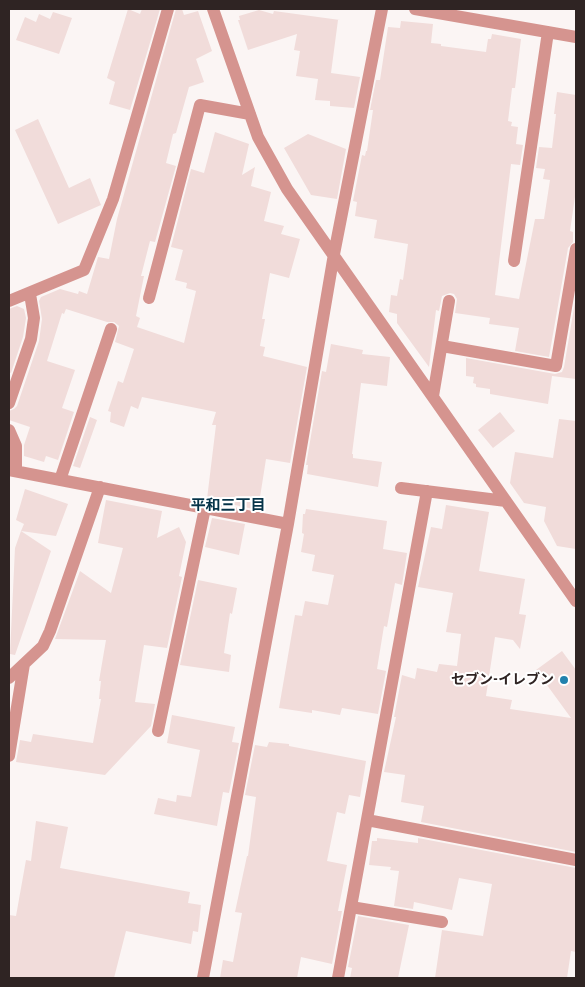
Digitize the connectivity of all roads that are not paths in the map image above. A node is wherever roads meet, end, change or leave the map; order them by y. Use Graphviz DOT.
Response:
graph roads {
  1 [pos="168,9"];
  2 [pos="213,9"];
  3 [pos="382,9"];
  4 [pos="415,9"];
  5 [pos="548,32"];
  6 [pos="576,37"];
  7 [pos="250,114"];
  8 [pos="576,249"];
  9 [pos="334,254"];
  10 [pos="514,261"];
  11 [pos="30,294"];
  12 [pos="149,298"];
  13 [pos="9,301"];
  14 [pos="450,301"];
  15 [pos="111,329"];
  16 [pos="442,346"];
  17 [pos="433,396"];
  18 [pos="9,403"];
  19 [pos="9,430"];
  20 [pos="12,471"];
  21 [pos="60,480"];
  22 [pos="100,487"];
  23 [pos="401,488"];
  24 [pos="427,491"];
  25 [pos="506,501"];
  26 [pos="205,508"];
  27 [pos="288,524"];
  28 [pos="576,601"];
  29 [pos="24,664"];
  30 [pos="9,678"];
  31 [pos="158,731"];
  32 [pos="9,756"];
  33 [pos="367,820"];
  34 [pos="576,860"];
  35 [pos="351,907"];
  36 [pos="442,922"];
  37 [pos="203,978"];
  38 [pos="338,978"];
  1 -- 11 [label="street"];
  2 -- 7 [label="street"];
  3 -- 9 [label="street"];
  4 -- 5 [label="street"];
  5 -- 6 [label="street"];
  5 -- 10 [label="street"];
  7 -- 9 [label="street"];
  7 -- 12 [label="street"];
  8 -- 16 [label="street"];
  9 -- 17 [label="street"];
  9 -- 27 [label="street"];
  11 -- 13 [label="street"];
  11 -- 18 [label="street"];
  14 -- 16 [label="street"];
  15 -- 21 [label="street"];
  16 -- 17 [label="street"];
  17 -- 25 [label="street"];
  19 -- 20 [label="street"];
  20 -- 21 [label="street"];
  21 -- 22 [label="street"];
  22 -- 26 [label="street"];
  22 -- 29 [label="street"];
  23 -- 24 [label="street"];
  24 -- 25 [label="street"];
  24 -- 33 [label="street"];
  25 -- 28 [label="street"];
  26 -- 27 [label="street"];
  26 -- 31 [label="street"];
  27 -- 37 [label="street"];
  29 -- 30 [label="street"];
  29 -- 32 [label="street"];
  33 -- 34 [label="street"];
  33 -- 35 [label="street"];
  35 -- 36 [label="street"];
  35 -- 38 [label="street"];
}
